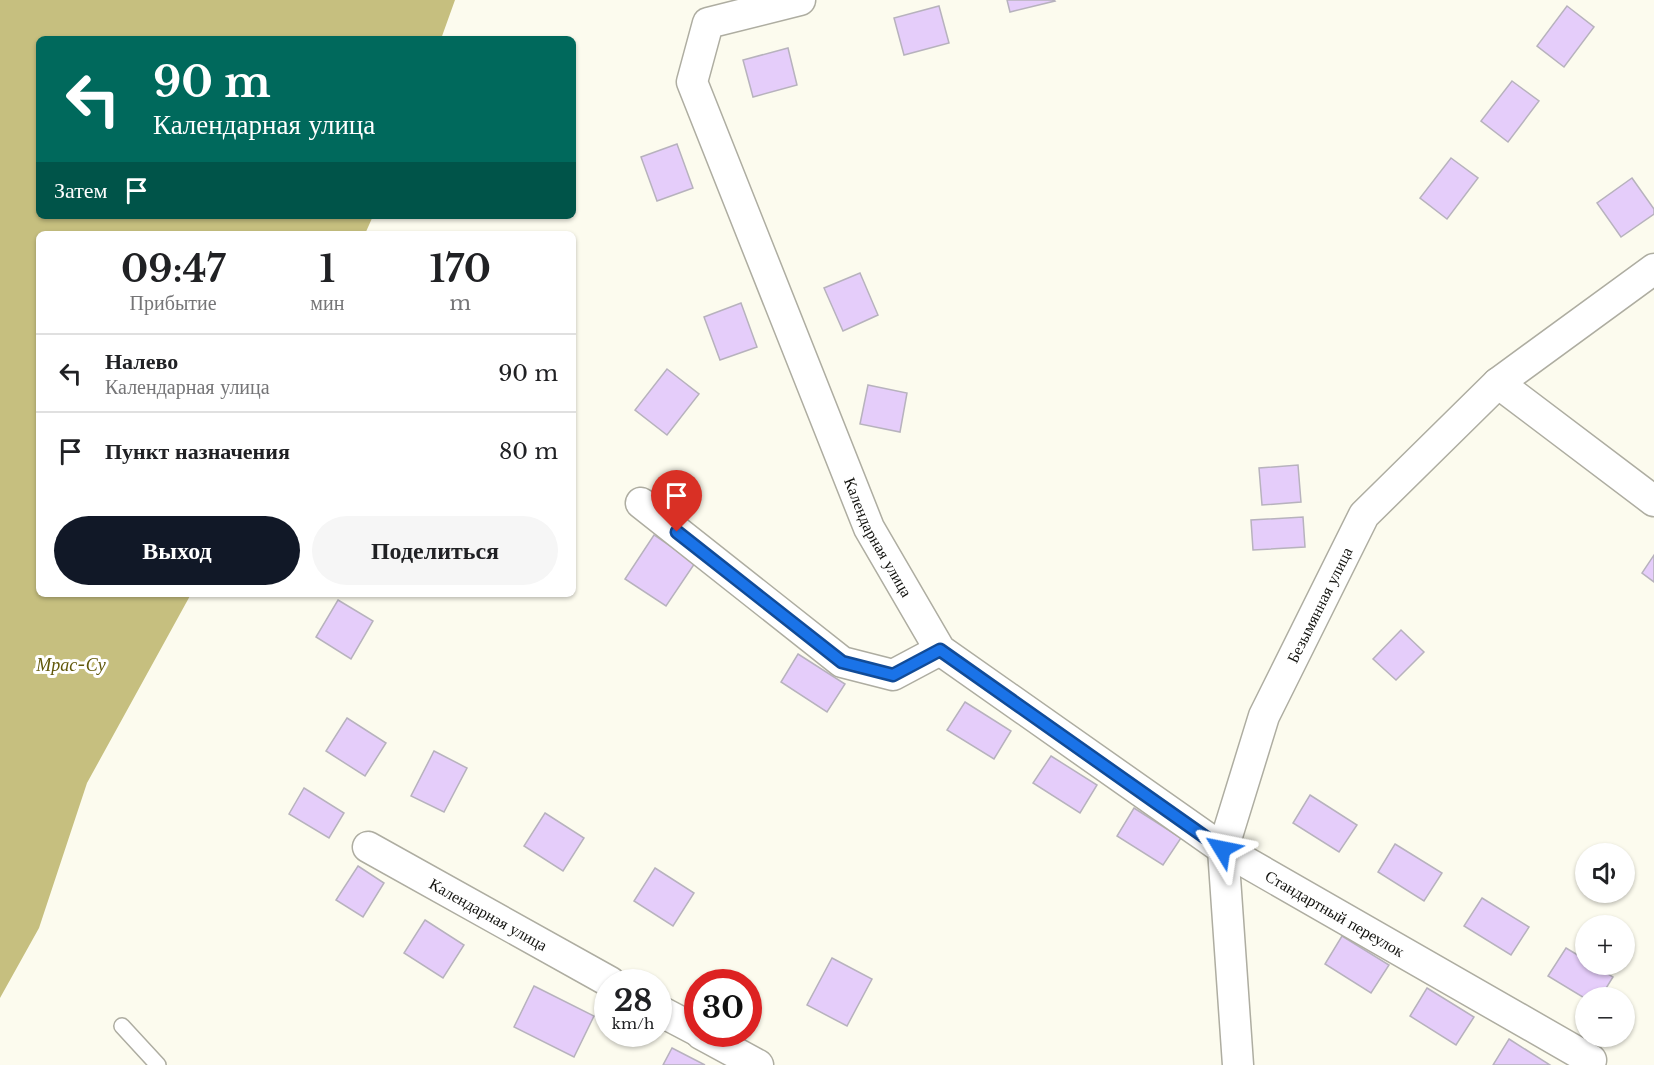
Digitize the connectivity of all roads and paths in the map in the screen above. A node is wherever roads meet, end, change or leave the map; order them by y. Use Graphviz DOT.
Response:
graph roads {
  1 [pos="800,0"];
  2 [pos="1654,269"];
  3 [pos="1498,382"];
  4 [pos="1654,501"];
  5 [pos="641,503"];
  6 [pos="940,650"];
  7 [pos="368,847"];
  8 [pos="1222,849"];
  9 [pos="594,973"];
  10 [pos="122,1026"];
  11 [pos="725,1047"];
  12 [pos="1591,1060"];
  13 [pos="158,1065"];
  14 [pos="758,1065"];
  15 [pos="1238,1065"];
  1 -- 6 [label="street, Календарная улица"];
  2 -- 3 [label="street, Безымянная улица"];
  3 -- 4 [label="street"];
  3 -- 8 [label="street, Безымянная улица"];
  5 -- 6 [label="street"];
  6 -- 8 [label="street, Стандартный переулок"];
  7 -- 9 [label="street, Календарная улица"];
  8 -- 12 [label="street, Стандартный переулок"];
  8 -- 15 [label="street, Безымянная улица"];
  10 -- 13 [label="lane"];
  11 -- 14 [label="street"];
}
